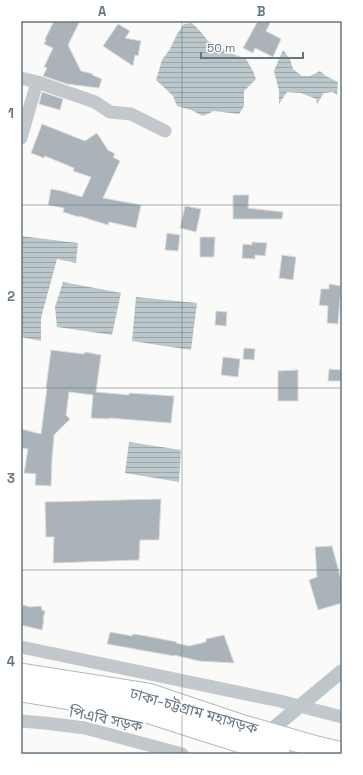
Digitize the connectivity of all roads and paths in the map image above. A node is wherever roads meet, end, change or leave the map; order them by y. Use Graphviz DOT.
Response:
graph roads {
  1 [pos="21,78"];
  2 [pos="37,82"];
  3 [pos="165,131"];
  4 [pos="21,138"];
  5 [pos="21,647"];
  6 [pos="21,674"];
  7 [pos="21,691"];
  8 [pos="342,717"];
  9 [pos="21,721"];
  10 [pos="177,752"];
  11 [pos="273,752"];
  12 [pos="342,753"];
  1 -- 2 [label="street"];
  2 -- 3 [label="street"];
  2 -- 4 [label="street"];
  5 -- 8 [label="street"];
  6 -- 12 [label="highway, ঢাকা-চট্টগ্রাম মহাসড়ক"];
  7 -- 11 [label="highway, ঢাকা-চট্টগ্রাম মহাসড়ক"];
  9 -- 10 [label="street, পিএবি সড়ক"];
}
